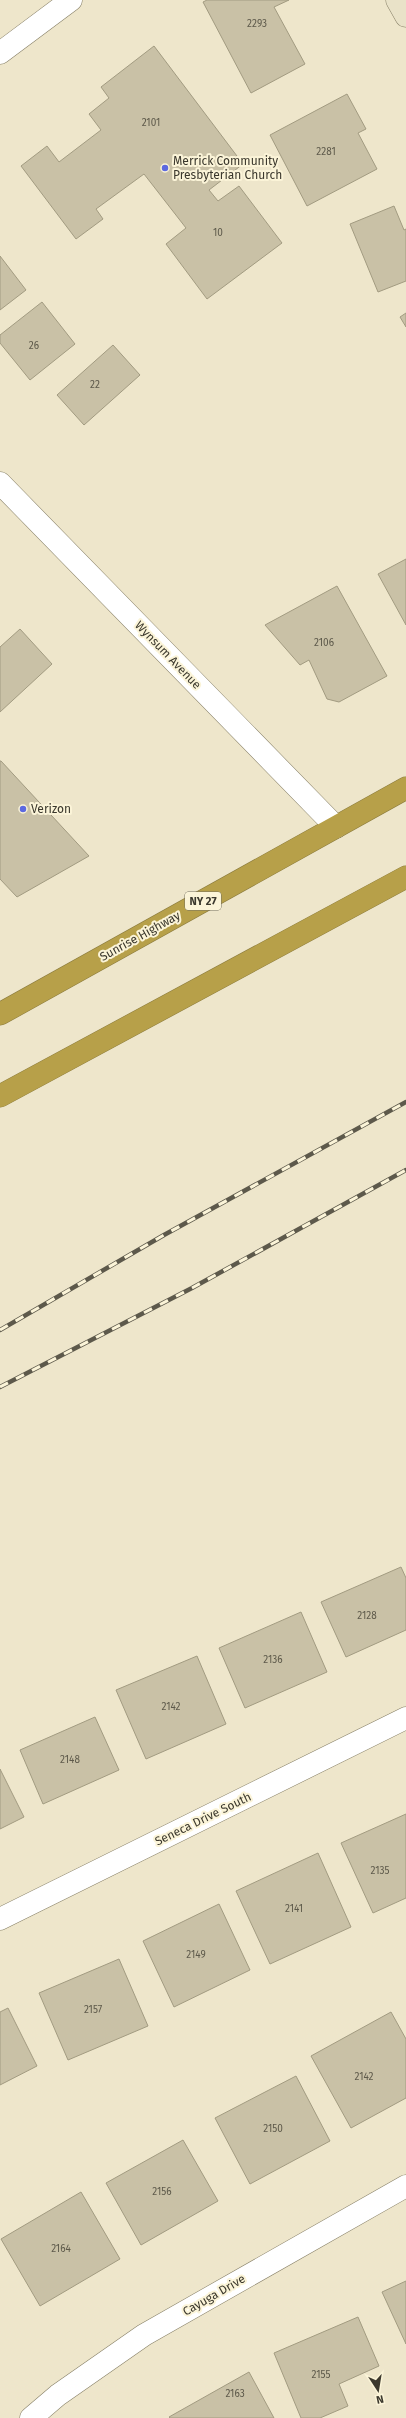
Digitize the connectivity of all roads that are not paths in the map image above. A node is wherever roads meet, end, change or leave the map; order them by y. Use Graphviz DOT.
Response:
graph roads {
  1 [pos="71,0"];
  2 [pos="397,0"];
  3 [pos="406,16"];
  4 [pos="0,53"];
  5 [pos="0,483"];
  6 [pos="406,788"];
  7 [pos="336,827"];
  8 [pos="406,877"];
  9 [pos="0,1014"];
  10 [pos="0,1096"];
  11 [pos="406,1718"];
  12 [pos="0,1920"];
  13 [pos="406,2186"];
  14 [pos="31,2418"];
  1 -- 4 [label="street"];
  2 -- 3 [label="street"];
  5 -- 7 [label="street, Wynsum Avenue"];
  6 -- 7 [label="highway, Sunrise Highway / NY 27"];
  7 -- 9 [label="highway, Sunrise Highway / NY 27"];
  8 -- 10 [label="highway"];
  11 -- 12 [label="street, Seneca Drive South"];
  13 -- 14 [label="street, Cayuga Drive"];
}
